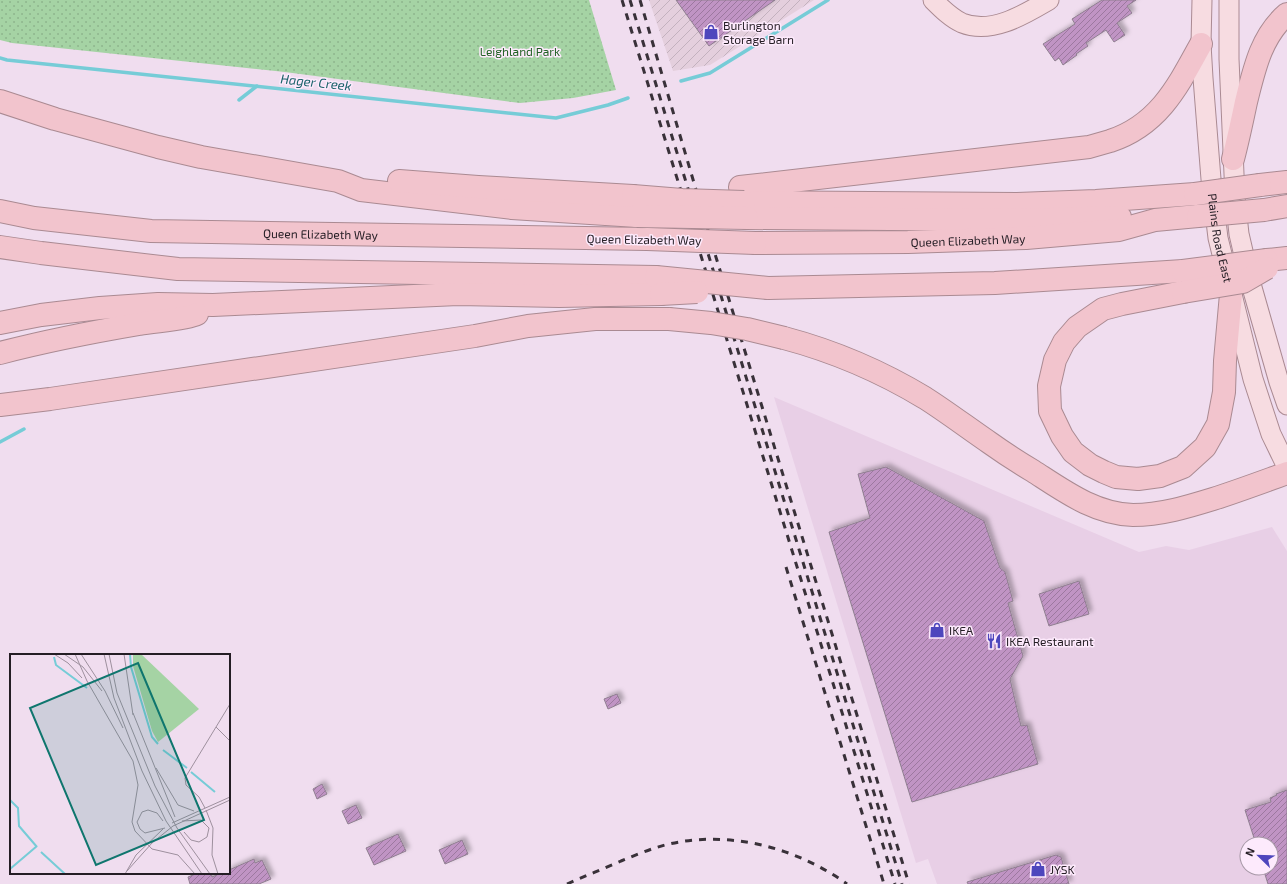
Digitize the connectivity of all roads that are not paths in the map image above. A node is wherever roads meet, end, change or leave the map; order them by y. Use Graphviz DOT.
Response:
graph roads {
  1 [pos="933,0"];
  2 [pos="1049,0"];
  3 [pos="1202,0"];
  4 [pos="1229,0"];
  5 [pos="1287,14"];
  6 [pos="1201,44"];
  7 [pos="0,101"];
  8 [pos="1233,159"];
  9 [pos="1287,182"];
  10 [pos="744,202"];
  11 [pos="635,206"];
  12 [pos="1287,206"];
  13 [pos="0,211"];
  14 [pos="1155,220"];
  15 [pos="0,247"];
  16 [pos="1276,261"];
  17 [pos="1183,282"];
  18 [pos="659,286"];
  19 [pos="1231,294"];
  20 [pos="213,305"];
  21 [pos="0,323"];
  22 [pos="0,353"];
  23 [pos="50,398"];
  24 [pos="0,405"];
  25 [pos="1287,405"];
  26 [pos="0,414"];
  27 [pos="1287,467"];
  28 [pos="1287,473"];
  1 -- 2 [label="main road"];
  3 -- 6 [label="main road, Plains Road East"];
  4 -- 8 [label="main road, Plains Road East"];
  5 -- 8 [label="highway"];
  6 -- 10 [label="highway"];
  6 -- 19 [label="main road, Plains Road East"];
  7 -- 11 [label="highway"];
  8 -- 25 [label="main road, Plains Road East"];
  9 -- 10 [label="highway, bridge"];
  10 -- 11 [label="highway, bridge"];
  10 -- 11 [label="highway, bridge"];
  10 -- 14 [label="highway"];
  12 -- 14 [label="highway, Queen Elizabeth Way, bridge"];
  13 -- 14 [label="highway, Queen Elizabeth Way, bridge"];
  15 -- 18 [label="highway"];
  16 -- 17 [label="highway, bridge"];
  17 -- 18 [label="highway, bridge"];
  17 -- 19 [label="highway"];
  18 -- 20 [label="highway"];
  19 -- 27 [label="main road, Plains Road East"];
  20 -- 21 [label="highway"];
  20 -- 22 [label="highway"];
  23 -- 24 [label="highway"];
  23 -- 26 [label="highway"];
  23 -- 28 [label="highway, bridge"];
}
